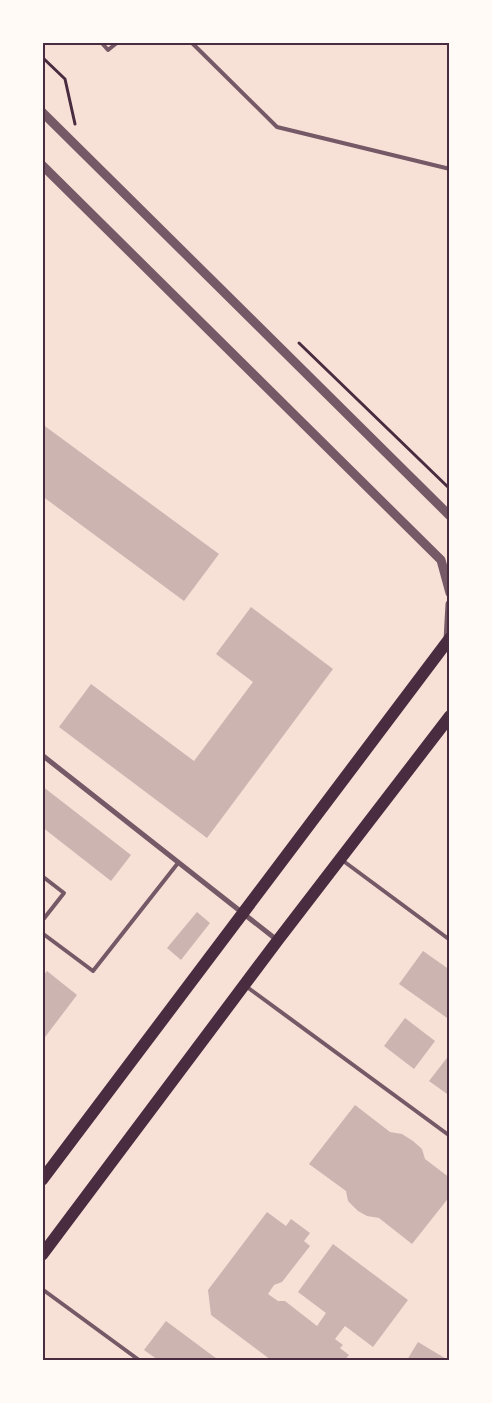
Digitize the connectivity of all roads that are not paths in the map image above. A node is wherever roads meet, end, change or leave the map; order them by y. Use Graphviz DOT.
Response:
graph roads {
  1 [pos="101,42"];
  2 [pos="118,42"];
  3 [pos="191,42"];
  4 [pos="42,112"];
  5 [pos="42,165"];
  6 [pos="450,169"];
  7 [pos="450,516"];
  8 [pos="450,593"];
  9 [pos="450,604"];
  10 [pos="449,639"];
  11 [pos="450,716"];
  12 [pos="42,755"];
  13 [pos="340,858"];
  14 [pos="178,863"];
  15 [pos="42,876"];
  16 [pos="244,915"];
  17 [pos="42,921"];
  18 [pos="42,933"];
  19 [pos="449,939"];
  20 [pos="278,940"];
  21 [pos="245,986"];
  22 [pos="450,1136"];
  23 [pos="42,1180"];
  24 [pos="42,1255"];
  25 [pos="42,1289"];
  26 [pos="139,1360"];
  1 -- 2 [label="lane"];
  3 -- 6 [label="lane"];
  4 -- 7 [label="street"];
  5 -- 8 [label="street"];
  9 -- 10 [label="street"];
  10 -- 16 [label="main road"];
  11 -- 13 [label="main road"];
  12 -- 14 [label="street"];
  13 -- 19 [label="lane"];
  13 -- 20 [label="main road"];
  14 -- 16 [label="street"];
  14 -- 18 [label="lane"];
  15 -- 17 [label="lane"];
  16 -- 20 [label="street"];
  16 -- 23 [label="main road"];
  20 -- 21 [label="main road"];
  21 -- 22 [label="lane"];
  21 -- 24 [label="main road"];
  25 -- 26 [label="lane"];
}
